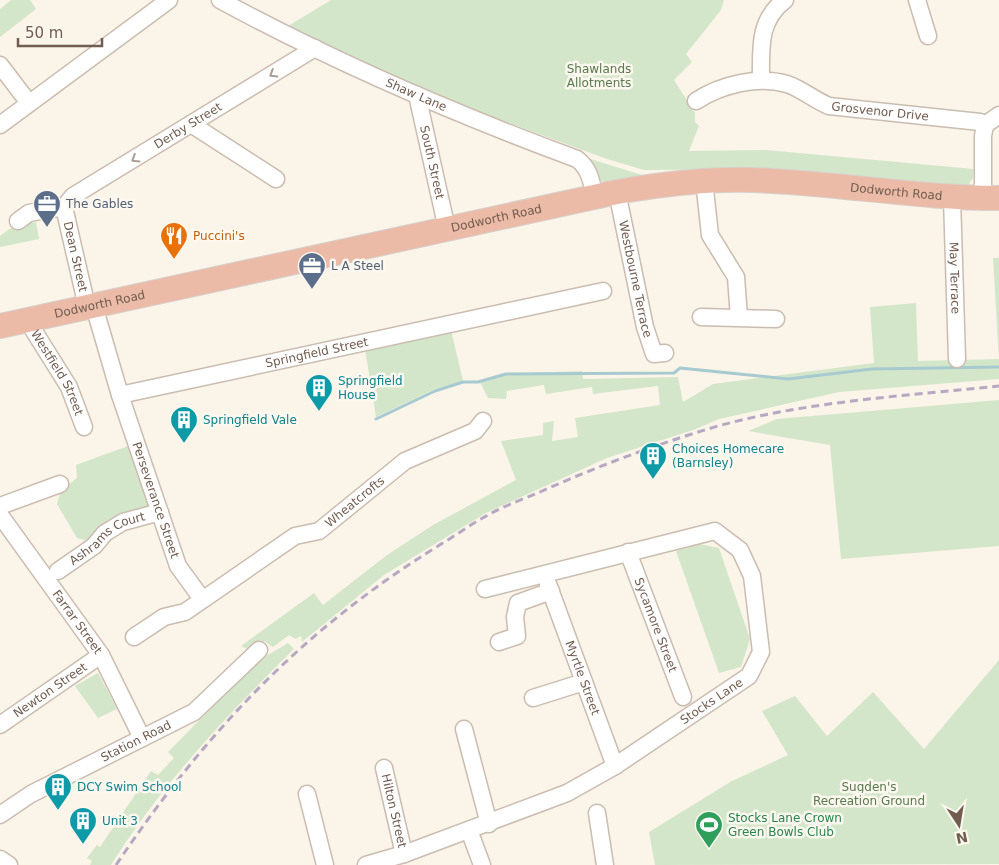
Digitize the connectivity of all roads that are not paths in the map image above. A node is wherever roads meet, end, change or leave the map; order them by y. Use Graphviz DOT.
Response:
graph roads {
  1 [pos="169,0"];
  2 [pos="220,0"];
  3 [pos="785,0"];
  4 [pos="916,0"];
  5 [pos="921,30"];
  6 [pos="315,48"];
  7 [pos="0,65"];
  8 [pos="761,79"];
  9 [pos="702,93"];
  10 [pos="417,94"];
  11 [pos="29,103"];
  12 [pos="999,115"];
  13 [pos="191,124"];
  14 [pos="0,125"];
  15 [pos="985,125"];
  16 [pos="276,178"];
  17 [pos="704,181"];
  18 [pos="606,194"];
  19 [pos="952,198"];
  20 [pos="991,198"];
  21 [pos="64,207"];
  22 [pos="18,221"];
  23 [pos="447,229"];
  24 [pos="603,291"];
  25 [pos="91,306"];
  26 [pos="701,317"];
  27 [pos="739,317"];
  28 [pos="776,319"];
  29 [pos="27,320"];
  30 [pos="0,326"];
  31 [pos="665,354"];
  32 [pos="957,359"];
  33 [pos="120,395"];
  34 [pos="483,422"];
  35 [pos="84,427"];
  36 [pos="54,490"];
  37 [pos="0,506"];
  38 [pos="160,512"];
  39 [pos="0,515"];
  40 [pos="628,552"];
  41 [pos="58,571"];
  42 [pos="485,589"];
  43 [pos="202,600"];
  44 [pos="134,637"];
  45 [pos="500,642"];
  46 [pos="259,650"];
  47 [pos="101,655"];
  48 [pos="584,682"];
  49 [pos="683,697"];
  50 [pos="533,698"];
  51 [pos="0,725"];
  52 [pos="464,729"];
  53 [pos="142,738"];
  54 [pos="615,766"];
  55 [pos="384,768"];
  56 [pos="307,794"];
  57 [pos="597,813"];
  58 [pos="0,815"];
  59 [pos="489,824"];
  60 [pos="469,830"];
  61 [pos="404,854"];
  62 [pos="0,858"];
  63 [pos="10,865"];
  64 [pos="325,865"];
  65 [pos="366,865"];
  66 [pos="482,865"];
  67 [pos="605,865"];
  1 -- 11 [label="street"];
  2 -- 6 [label="street, Shaw Lane"];
  3 -- 8 [label="street"];
  4 -- 5 [label="street"];
  6 -- 10 [label="street, Shaw Lane"];
  6 -- 13 [label="street, Derby Street, one-way"];
  7 -- 11 [label="street"];
  8 -- 9 [label="street, Grosvenor Drive"];
  8 -- 15 [label="street, Grosvenor Drive"];
  10 -- 18 [label="street, Shaw Lane"];
  10 -- 23 [label="street, South Street"];
  11 -- 14 [label="street"];
  12 -- 15 [label="street"];
  13 -- 16 [label="street"];
  13 -- 21 [label="street, Derby Street, one-way"];
  15 -- 20 [label="street"];
  17 -- 18 [label="highway, Dodworth Road"];
  17 -- 19 [label="highway, Dodworth Road"];
  17 -- 27 [label="street"];
  18 -- 23 [label="highway, Dodworth Road"];
  18 -- 31 [label="street, Westbourne Terrace"];
  19 -- 20 [label="highway, Dodworth Road"];
  19 -- 32 [label="street, May Terrace"];
  21 -- 22 [label="street"];
  21 -- 25 [label="street, Dean Street"];
  23 -- 25 [label="highway, Dodworth Road"];
  24 -- 33 [label="street, Springfield Street"];
  25 -- 29 [label="highway, Dodworth Road"];
  25 -- 33 [label="street"];
  26 -- 27 [label="street"];
  27 -- 28 [label="street"];
  29 -- 30 [label="highway, Dodworth Road"];
  29 -- 35 [label="street, Westfield Street"];
  33 -- 38 [label="street, Perseverance Street"];
  34 -- 43 [label="street, Wheatcrofts"];
  36 -- 37 [label="street"];
  38 -- 41 [label="street, Ashrams Court"];
  38 -- 43 [label="street, Perseverance Street"];
  39 -- 47 [label="street, Farrar Street"];
  40 -- 42 [label="street, Stocks Lane"];
  40 -- 49 [label="street, Sycamore Street"];
  40 -- 54 [label="street, Stocks Lane"];
  43 -- 44 [label="street, Wheatcrofts"];
  45 -- 48 [label="street, Myrtle Street"];
  46 -- 53 [label="street, Station Road"];
  47 -- 51 [label="street, Newton Street"];
  47 -- 53 [label="street, Farrar Street"];
  48 -- 50 [label="street"];
  48 -- 54 [label="street, Myrtle Street"];
  52 -- 59 [label="street"];
  53 -- 58 [label="street, Station Road"];
  54 -- 59 [label="street, Stocks Lane"];
  55 -- 61 [label="street, Hilton Street"];
  56 -- 64 [label="street"];
  57 -- 67 [label="street"];
  59 -- 60 [label="street, Stocks Lane"];
  60 -- 61 [label="street, Stocks Lane"];
  60 -- 66 [label="street"];
  61 -- 65 [label="street, Stocks Lane"];
  62 -- 63 [label="street"];
}
